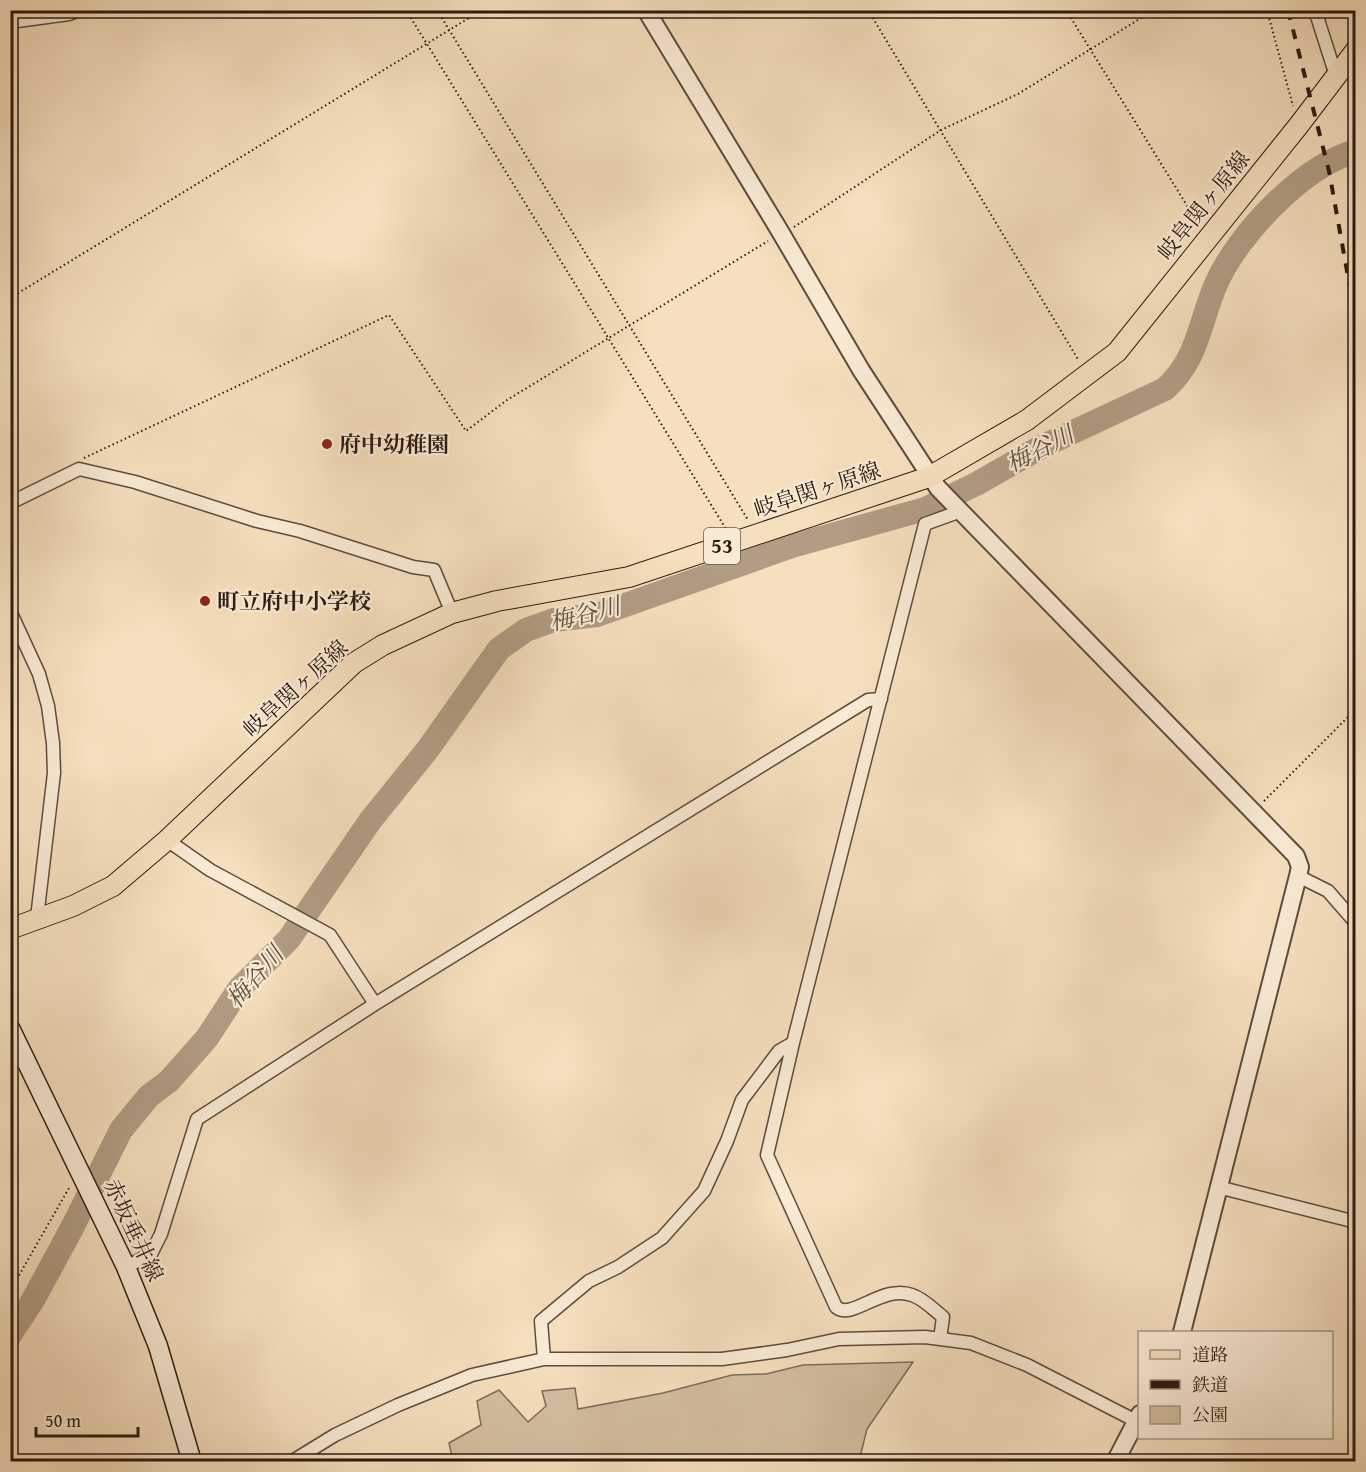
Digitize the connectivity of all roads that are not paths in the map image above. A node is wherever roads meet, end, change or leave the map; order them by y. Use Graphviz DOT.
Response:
graph roads {
  1 [pos="79,10"];
  2 [pos="646,10"];
  3 [pos="1316,10"];
  4 [pos="10,22"];
  5 [pos="1356,50"];
  6 [pos="1336,76"];
  7 [pos="933,482"];
  8 [pos="10,503"];
  9 [pos="958,508"];
  10 [pos="10,611"];
  11 [pos="452,613"];
  12 [pos="880,699"];
  13 [pos="167,840"];
  14 [pos="1298,876"];
  15 [pos="37,918"];
  16 [pos="1356,923"];
  17 [pos="10,929"];
  18 [pos="375,1004"];
  19 [pos="10,1028"];
  20 [pos="793,1043"];
  21 [pos="1218,1187"];
  22 [pos="1356,1222"];
  23 [pos="126,1268"];
  24 [pos="1182,1331"];
  25 [pos="940,1339"];
  26 [pos="544,1359"];
  27 [pos="1138,1418"];
  28 [pos="192,1461"];
  29 [pos="291,1461"];
  30 [pos="1115,1461"];
  1 -- 4 [label="street"];
  2 -- 7 [label="street"];
  3 -- 6 [label="street"];
  5 -- 6 [label="main road, 岐阜関ヶ原線 / 53"];
  6 -- 7 [label="main road, 岐阜関ヶ原線 / 53"];
  7 -- 9 [label="street"];
  7 -- 11 [label="main road, 岐阜関ヶ原線 / 53"];
  8 -- 11 [label="street"];
  9 -- 12 [label="street"];
  9 -- 14 [label="street"];
  10 -- 15 [label="street"];
  11 -- 13 [label="main road, 岐阜関ヶ原線 / 53"];
  12 -- 18 [label="street"];
  12 -- 20 [label="street"];
  13 -- 15 [label="main road, 岐阜関ヶ原線 / 53"];
  13 -- 18 [label="street"];
  14 -- 16 [label="street"];
  14 -- 21 [label="street"];
  15 -- 17 [label="main road, 岐阜関ヶ原線 / 53"];
  18 -- 23 [label="street"];
  19 -- 23 [label="main road, 赤坂垂井線"];
  20 -- 25 [label="street"];
  20 -- 26 [label="street"];
  21 -- 22 [label="street"];
  21 -- 24 [label="street"];
  23 -- 28 [label="main road, 赤坂垂井線"];
  25 -- 26 [label="street"];
  25 -- 27 [label="street"];
  26 -- 29 [label="street"];
  27 -- 30 [label="street"];
}
